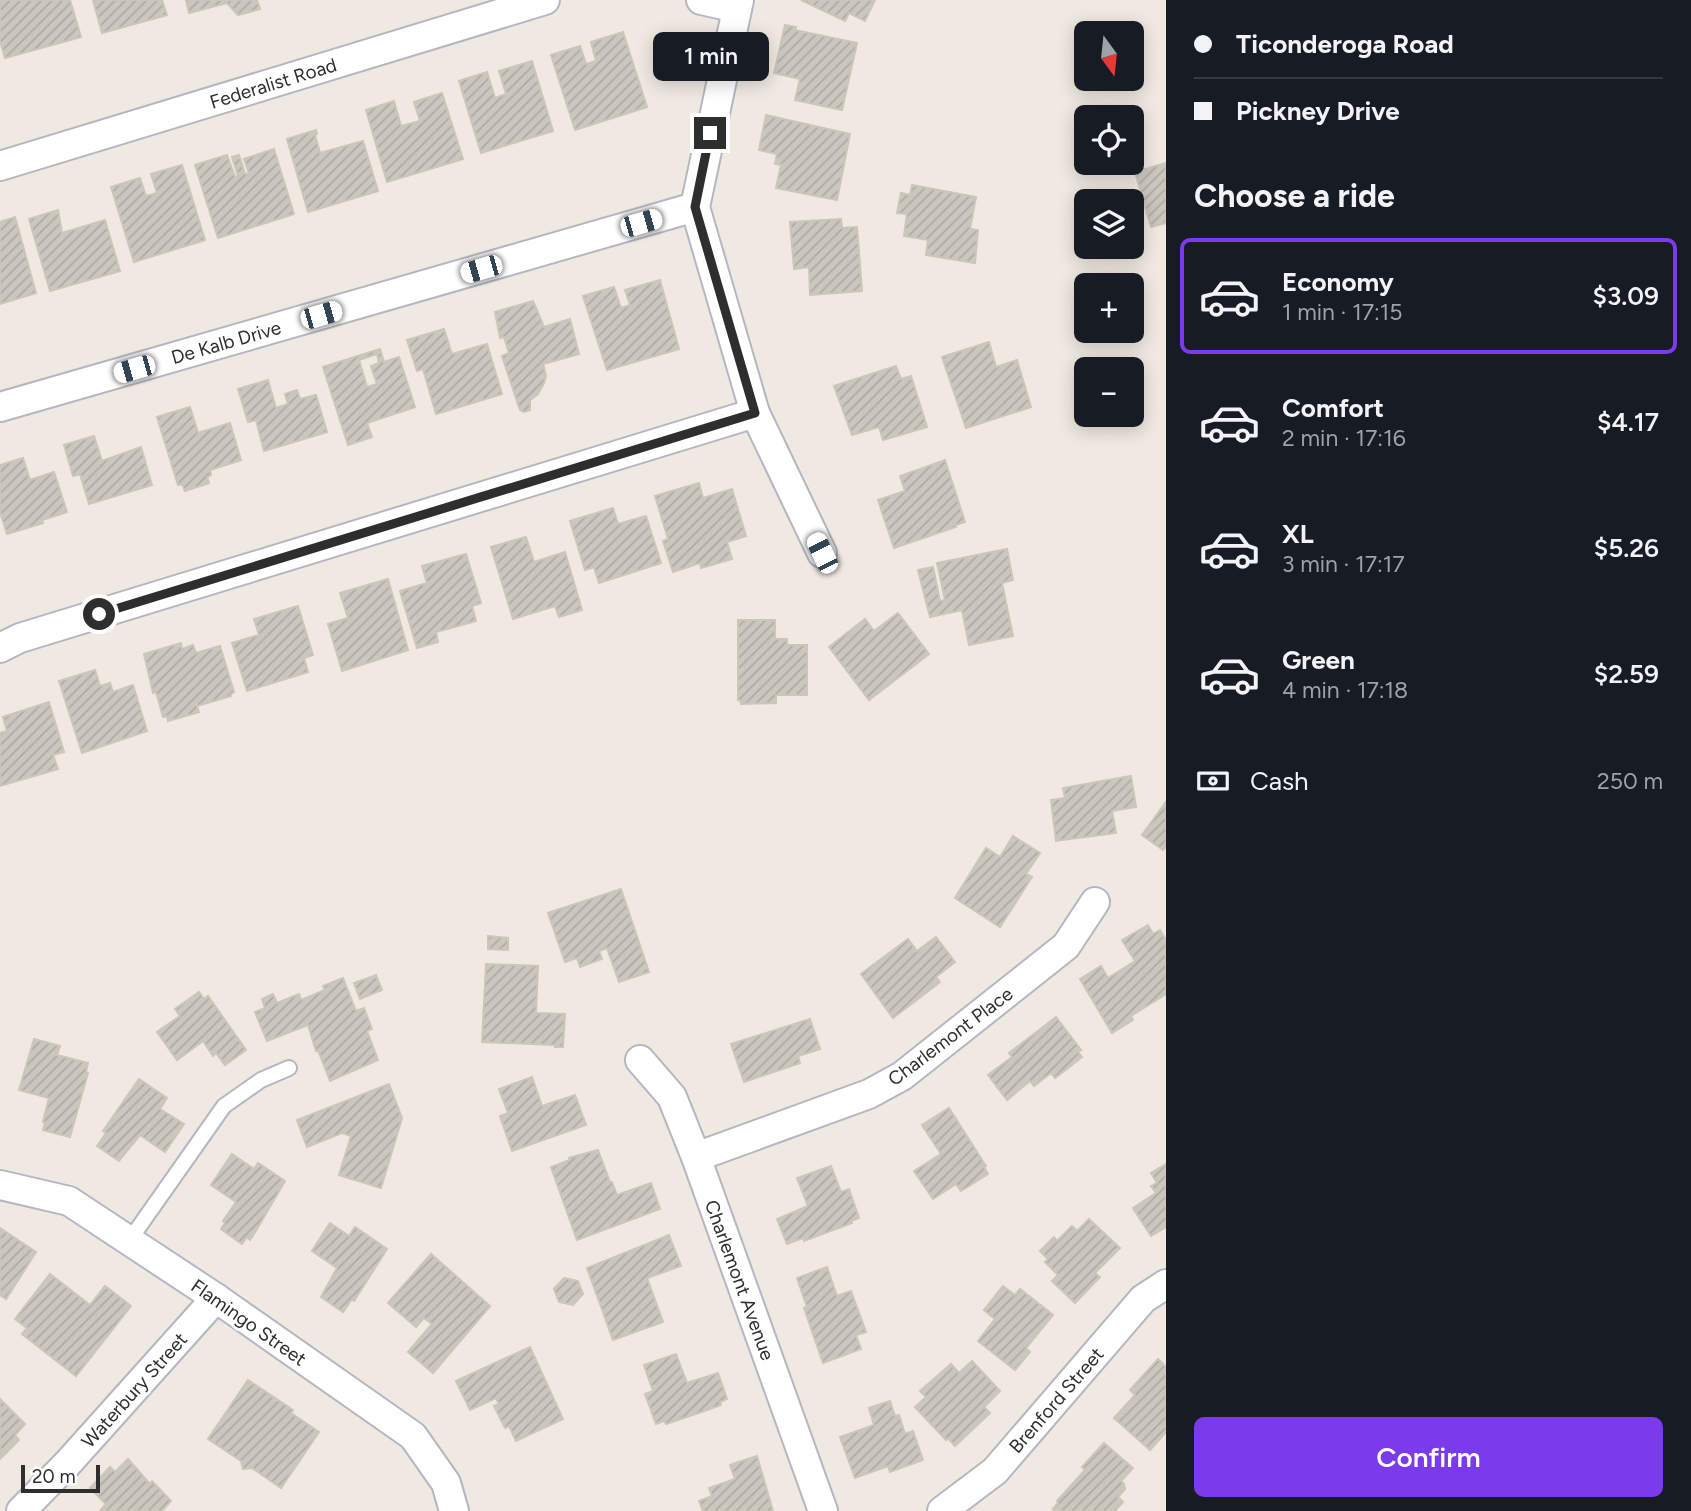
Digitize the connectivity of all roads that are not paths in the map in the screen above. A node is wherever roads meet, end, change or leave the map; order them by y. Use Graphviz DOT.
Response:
graph roads {
  1 [pos="545,0"];
  2 [pos="701,0"];
  3 [pos="738,4"];
  4 [pos="0,166"];
  5 [pos="695,207"];
  6 [pos="0,407"];
  7 [pos="755,413"];
  8 [pos="822,553"];
  9 [pos="0,648"];
  10 [pos="1095,902"];
  11 [pos="640,1060"];
  12 [pos="289,1068"];
  13 [pos="696,1157"];
  14 [pos="0,1185"];
  15 [pos="129,1241"];
  16 [pos="1166,1284"];
  17 [pos="216,1298"];
  18 [pos="21,1511"];
  19 [pos="454,1511"];
  20 [pos="823,1511"];
  21 [pos="942,1511"];
  1 -- 4 [label="street, Federalist Road"];
  2 -- 3 [label="street"];
  3 -- 5 [label="street"];
  5 -- 6 [label="street, De Kalb Drive"];
  5 -- 7 [label="street"];
  7 -- 8 [label="street"];
  7 -- 9 [label="street"];
  10 -- 13 [label="street, Charlemont Place"];
  11 -- 13 [label="street, Charlemont Avenue"];
  12 -- 15 [label="lane"];
  13 -- 20 [label="street, Charlemont Avenue"];
  14 -- 15 [label="street, Flamingo Street"];
  15 -- 17 [label="street, Flamingo Street"];
  16 -- 21 [label="street, Brenford Street"];
  17 -- 18 [label="street, Waterbury Street"];
  17 -- 19 [label="street, Flamingo Street"];
}
